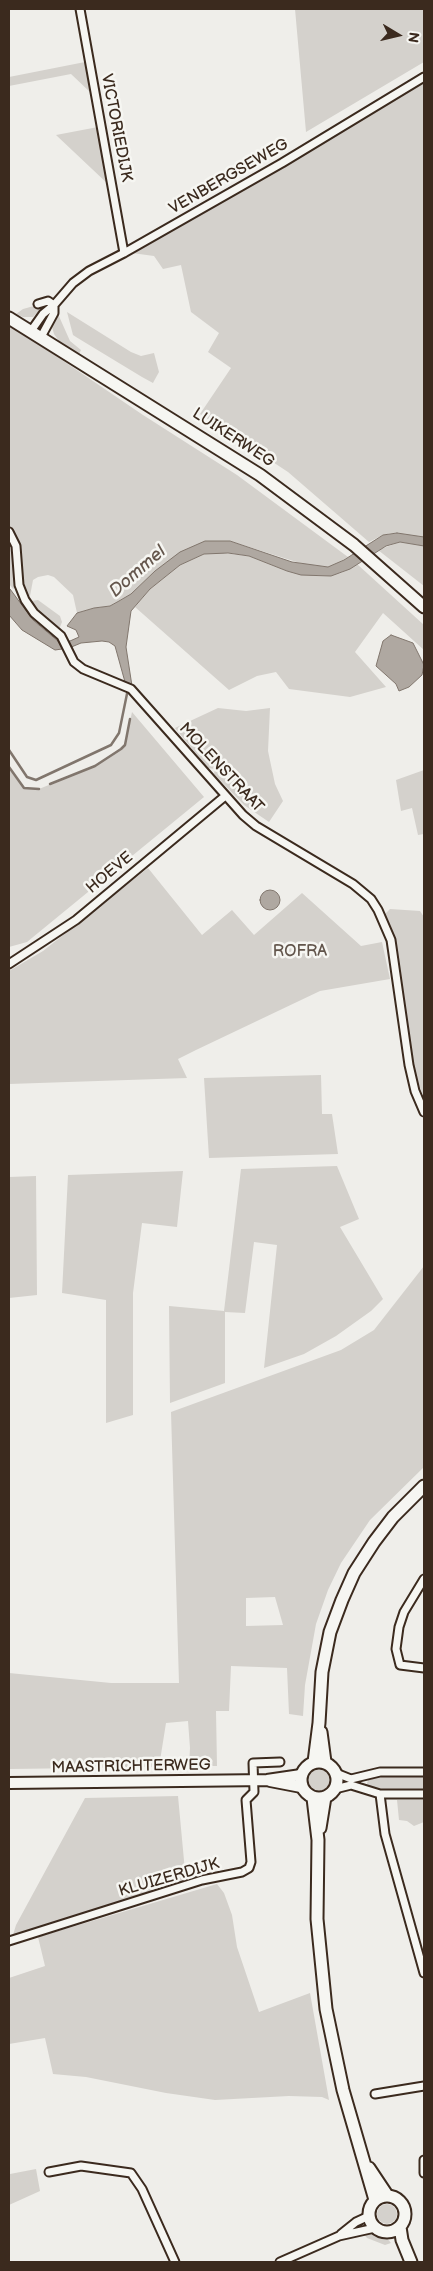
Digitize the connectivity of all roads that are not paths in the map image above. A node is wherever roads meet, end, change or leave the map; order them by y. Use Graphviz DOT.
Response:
graph roads {
  1 [pos="80,9"];
  2 [pos="424,78"];
  3 [pos="124,253"];
  4 [pos="38,304"];
  5 [pos="54,305"];
  6 [pos="9,318"];
  7 [pos="36,334"];
  8 [pos="9,532"];
  9 [pos="424,607"];
  10 [pos="224,796"];
  11 [pos="9,964"];
  12 [pos="424,1112"];
  13 [pos="424,1486"];
  14 [pos="424,1579"];
  15 [pos="424,1668"];
  16 [pos="280,1762"];
  17 [pos="319,1762"];
  18 [pos="424,1772"];
  19 [pos="336,1773"];
  20 [pos="367,1775"];
  21 [pos="254,1780"];
  22 [pos="301,1781"];
  23 [pos="9,1783"];
  24 [pos="335,1789"];
  25 [pos="366,1789"];
  26 [pos="380,1794"];
  27 [pos="424,1794"];
  28 [pos="319,1798"];
  29 [pos="9,1941"];
  30 [pos="424,1973"];
  31 [pos="424,2086"];
  32 [pos="375,2094"];
  33 [pos="364,2160"];
  34 [pos="424,2160"];
  35 [pos="49,2172"];
  36 [pos="424,2172"];
  37 [pos="387,2195"];
  38 [pos="375,2200"];
  39 [pos="368,2216"];
  40 [pos="400,2227"];
  41 [pos="375,2228"];
  42 [pos="390,2233"];
  43 [pos="339,2236"];
  44 [pos="408,2258"];
  45 [pos="175,2262"];
  46 [pos="280,2262"];
  1 -- 3 [label="street, VICTORIEDIJK"];
  2 -- 3 [label="street, VENBERGSEWEG"];
  3 -- 5 [label="street, VENBERGSEWEG"];
  4 -- 5 [label="street"];
  5 -- 7 [label="street, VENBERGSEWEG"];
  5 -- 7 [label="street, VENBERGSEWEG"];
  6 -- 7 [label="main road, LUIKERWEG"];
  7 -- 9 [label="main road, LUIKERWEG"];
  8 -- 10 [label="street, MOLENSTRAAT"];
  10 -- 11 [label="street, HOEVE"];
  10 -- 12 [label="street, MOLENSTRAAT"];
  13 -- 17 [label="main road"];
  14 -- 15 [label="street"];
  16 -- 21 [label="street"];
  17 -- 19 [label="main road"];
  17 -- 22 [label="main road"];
  18 -- 20 [label="street"];
  19 -- 20 [label="street"];
  19 -- 24 [label="main road"];
  20 -- 25 [label="street"];
  21 -- 22 [label="main road, MAASTRICHTERWEG"];
  21 -- 23 [label="main road, MAASTRICHTERWEG"];
  21 -- 29 [label="street, KLUIZERDIJK"];
  22 -- 28 [label="main road"];
  24 -- 25 [label="street"];
  24 -- 28 [label="main road"];
  25 -- 26 [label="street"];
  26 -- 27 [label="street"];
  26 -- 30 [label="street"];
  28 -- 33 [label="main road"];
  31 -- 32 [label="street"];
  33 -- 37 [label="main road"];
  33 -- 38 [label="main road"];
  34 -- 36 [label="street"];
  35 -- 45 [label="street"];
  37 -- 38 [label="main road"];
  37 -- 40 [label="main road"];
  38 -- 39 [label="main road"];
  39 -- 41 [label="main road"];
  39 -- 43 [label="street"];
  40 -- 42 [label="main road"];
  40 -- 44 [label="main road"];
  41 -- 42 [label="main road"];
  41 -- 43 [label="street"];
  42 -- 44 [label="main road"];
  43 -- 46 [label="street"];
}
